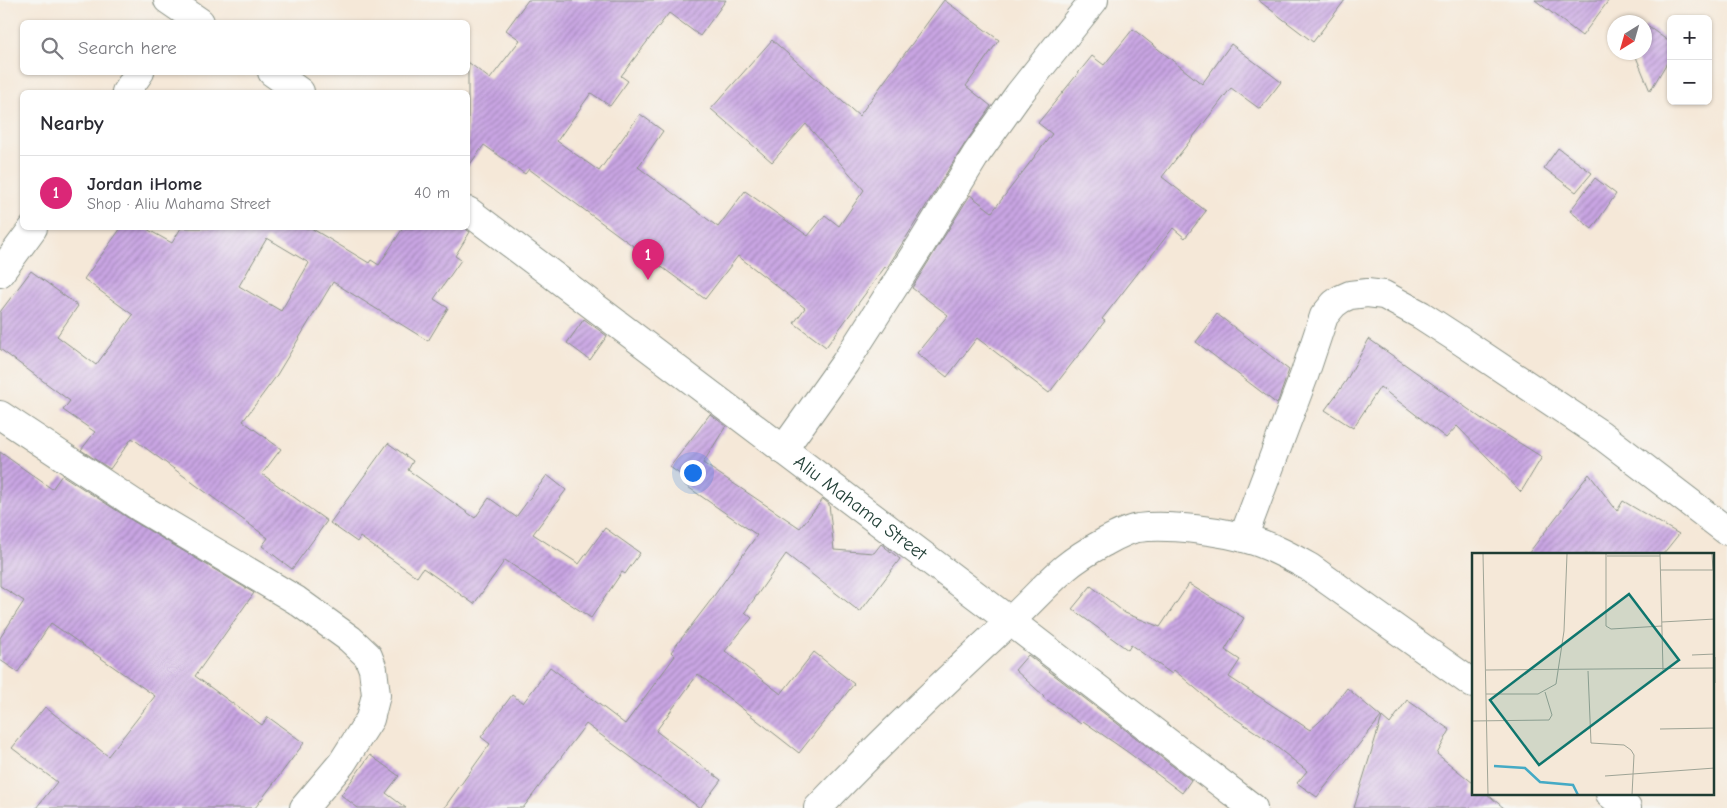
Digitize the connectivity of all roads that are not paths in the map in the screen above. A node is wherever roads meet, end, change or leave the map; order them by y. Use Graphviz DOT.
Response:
graph roads {
  1 [pos="1094,0"];
  2 [pos="138,75"];
  3 [pos="276,75"];
  4 [pos="127,90"];
  5 [pos="297,90"];
  6 [pos="470,213"];
  7 [pos="32,230"];
  8 [pos="0,273"];
  9 [pos="0,416"];
  10 [pos="783,450"];
  11 [pos="1727,531"];
  12 [pos="1243,538"];
  13 [pos="1010,621"];
  14 [pos="1472,683"];
  15 [pos="1612,796"];
  16 [pos="304,808"];
  17 [pos="818,808"];
  18 [pos="1253,808"];
  19 [pos="1627,808"];
  1 -- 10 [label="street"];
  2 -- 4 [label="street"];
  3 -- 5 [label="street"];
  6 -- 10 [label="street, Aliu Mahama Street"];
  7 -- 8 [label="street"];
  9 -- 16 [label="street"];
  10 -- 13 [label="street, Aliu Mahama Street"];
  11 -- 12 [label="street"];
  12 -- 13 [label="street"];
  12 -- 14 [label="street"];
  13 -- 17 [label="street"];
  13 -- 18 [label="street, Aliu Mahama Street"];
  15 -- 19 [label="street"];
}
